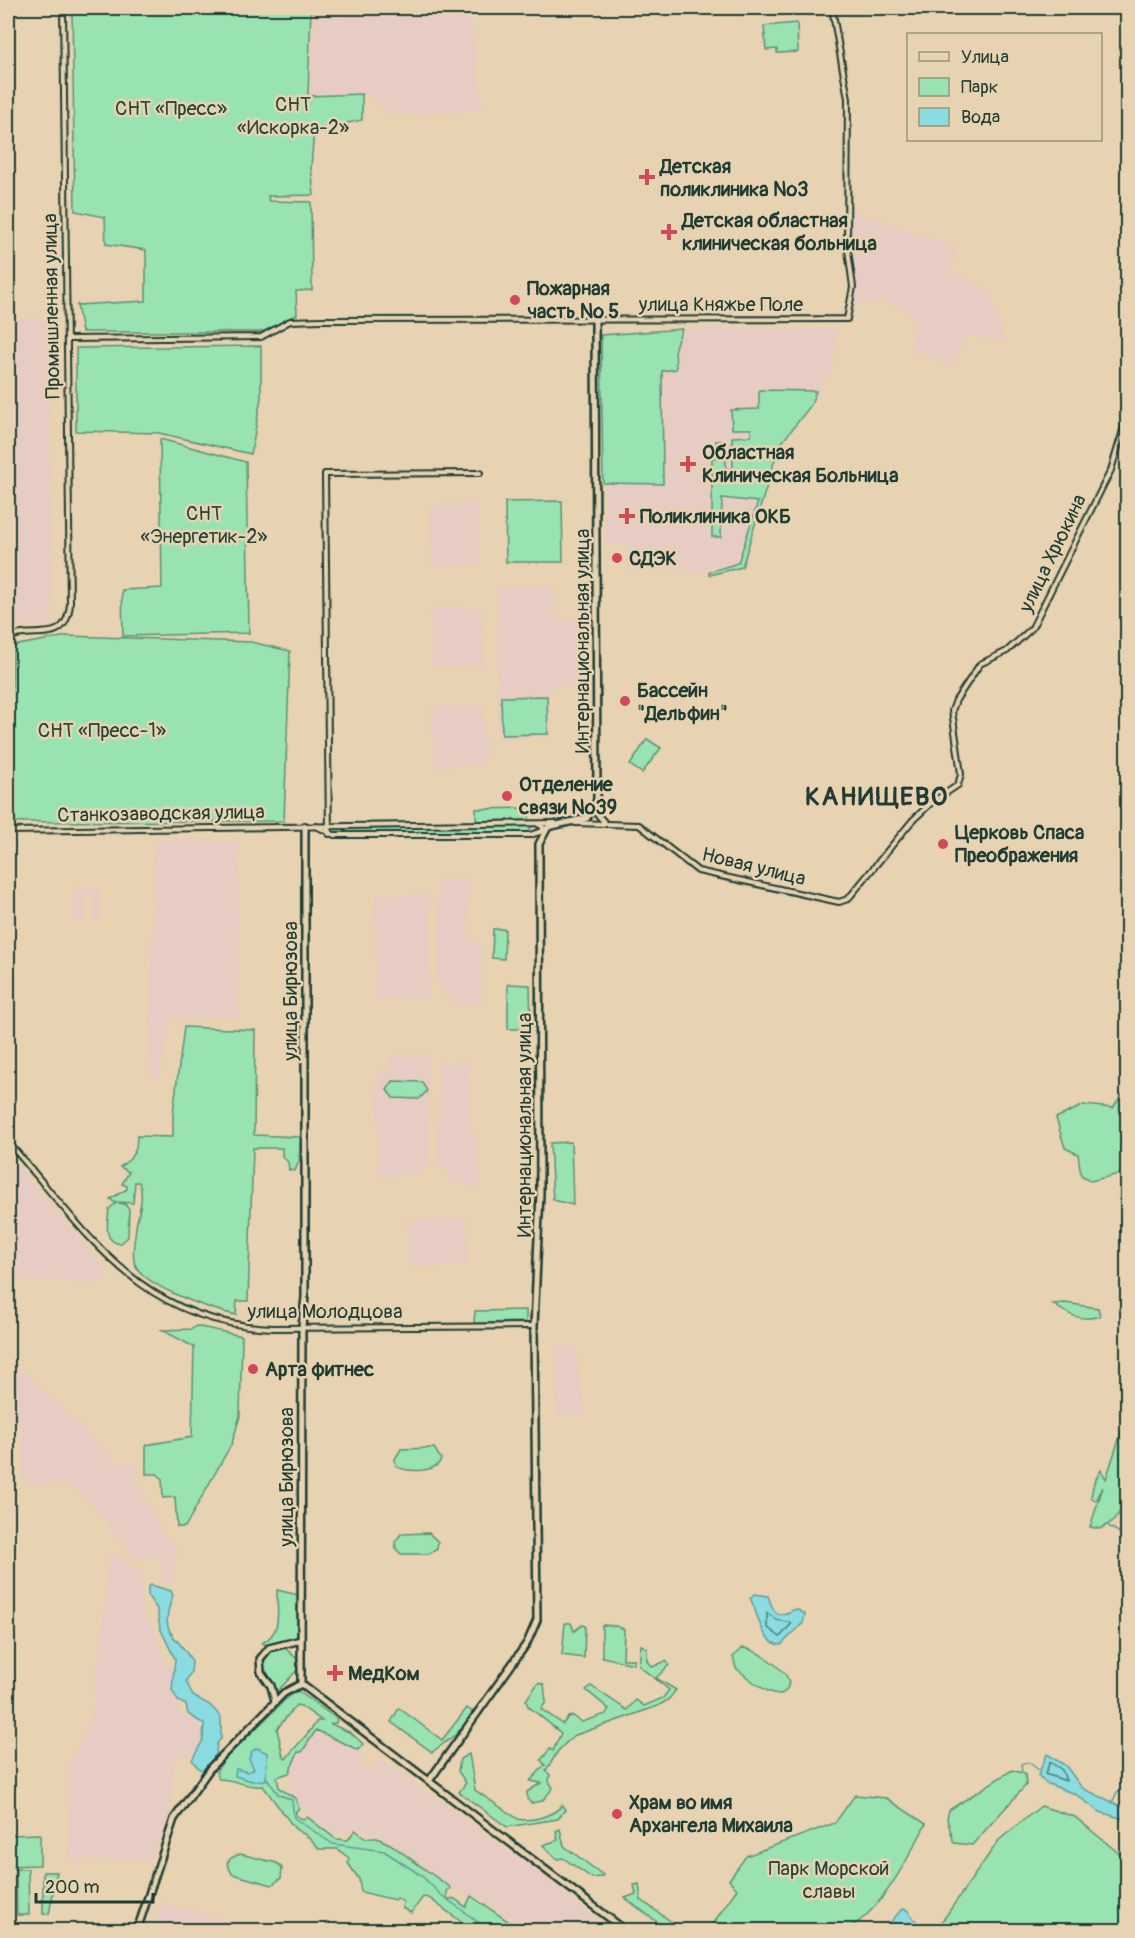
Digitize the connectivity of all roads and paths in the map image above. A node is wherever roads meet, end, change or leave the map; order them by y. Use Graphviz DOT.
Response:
graph roads {
  1 [pos="63,8"];
  2 [pos="832,8"];
  3 [pos="595,319"];
  4 [pos="69,339"];
  5 [pos="1128,414"];
  6 [pos="480,473"];
  7 [pos="8,638"];
  8 [pos="597,793"];
  9 [pos="559,823"];
  10 [pos="574,823"];
  11 [pos="605,823"];
  12 [pos="538,824"];
  13 [pos="330,825"];
  14 [pos="305,826"];
  15 [pos="315,826"];
  16 [pos="8,831"];
  17 [pos="543,831"];
  18 [pos="329,834"];
  19 [pos="530,835"];
  20 [pos="539,844"];
  21 [pos="839,902"];
  22 [pos="8,1142"];
  23 [pos="534,1326"];
  24 [pos="302,1327"];
  25 [pos="301,1640"];
  26 [pos="300,1684"];
  27 [pos="275,1701"];
  28 [pos="429,1781"];
  29 [pos="137,1930"];
  30 [pos="625,1930"];
  1 -- 4 [label="street, Промышленная улица"];
  2 -- 3 [label="street, улица Княжье Поле"];
  3 -- 4 [label="street"];
  3 -- 8 [label="main road, Интернациональная улица"];
  4 -- 7 [label="street, Промышленная улица"];
  5 -- 21 [label="street, улица Хрюкина"];
  6 -- 13 [label="street"];
  8 -- 10 [label="main road, Интернациональная улица"];
  8 -- 11 [label="street"];
  9 -- 10 [label="main road"];
  9 -- 12 [label="street, Станкозаводская улица"];
  9 -- 17 [label="main road"];
  10 -- 11 [label="street, Новая улица"];
  11 -- 21 [label="street, Новая улица"];
  12 -- 13 [label="street, Станкозаводская улица"];
  12 -- 17 [label="street"];
  13 -- 15 [label="street, Станкозаводская улица"];
  13 -- 18 [label="street"];
  14 -- 15 [label="street, Станкозаводская улица"];
  14 -- 16 [label="street, Станкозаводская улица"];
  14 -- 24 [label="main road, улица Бирюзова"];
  15 -- 18 [label="street, Станкозаводская улица"];
  17 -- 19 [label="street, Станкозаводская улица"];
  17 -- 20 [label="main road, Интернациональная улица"];
  18 -- 19 [label="street, Станкозаводская улица"];
  19 -- 20 [label="street"];
  20 -- 23 [label="main road, Интернациональная улица"];
  22 -- 24 [label="street, улица Молодцова"];
  23 -- 24 [label="street, улица Молодцова"];
  23 -- 28 [label="main road, Интернациональная улица"];
  24 -- 25 [label="main road, улица Бирюзова"];
  25 -- 26 [label="main road, улица Бирюзова"];
  25 -- 27 [label="main road"];
  26 -- 27 [label="main road"];
  26 -- 28 [label="main road"];
  27 -- 29 [label="main road"];
  28 -- 30 [label="main road"];
}
